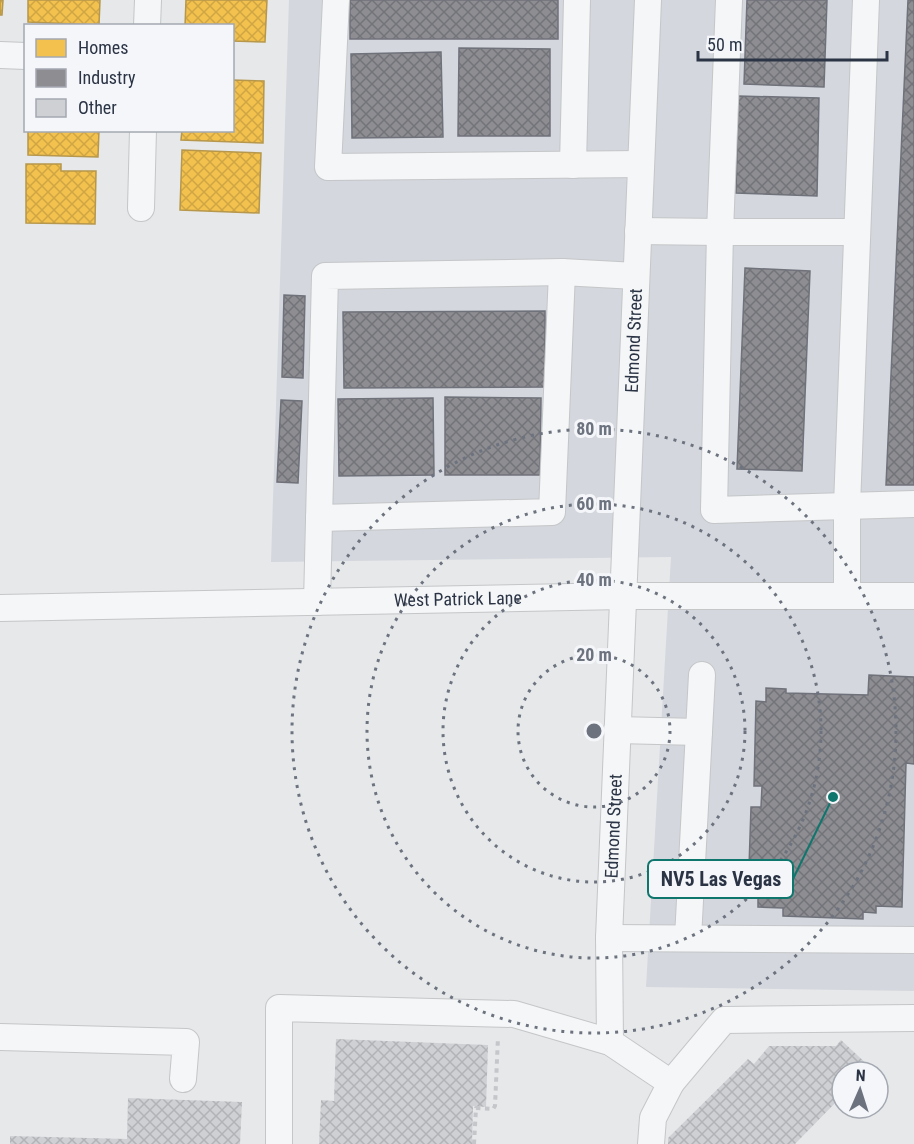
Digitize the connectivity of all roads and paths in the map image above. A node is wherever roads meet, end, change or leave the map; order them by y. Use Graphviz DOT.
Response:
graph roads {
  1 [pos="148,0"];
  2 [pos="336,0"];
  3 [pos="577,0"];
  4 [pos="648,0"];
  5 [pos="729,0"];
  6 [pos="866,0"];
  7 [pos="147,24"];
  8 [pos="0,55"];
  9 [pos="24,56"];
  10 [pos="143,132"];
  11 [pos="641,164"];
  12 [pos="573,165"];
  13 [pos="141,208"];
  14 [pos="638,231"];
  15 [pos="720,232"];
  16 [pos="857,232"];
  17 [pos="562,272"];
  18 [pos="636,276"];
  19 [pos="914,504"];
  20 [pos="847,506"];
  21 [pos="319,518"];
  22 [pos="623,596"];
  23 [pos="847,596"];
  24 [pos="914,596"];
  25 [pos="317,602"];
  26 [pos="0,608"];
  27 [pos="702,675"];
  28 [pos="617,730"];
  29 [pos="699,732"];
  30 [pos="609,938"];
  31 [pos="688,938"];
  32 [pos="914,940"];
  33 [pos="914,1018"];
  34 [pos="498,1036"];
  35 [pos="0,1037"];
  36 [pos="610,1042"];
  37 [pos="183,1079"];
  38 [pos="671,1083"];
  39 [pos="279,1144"];
  40 [pos="474,1144"];
  41 [pos="651,1144"];
  1 -- 7 [label="street"];
  2 -- 12 [label="street"];
  3 -- 12 [label="street"];
  4 -- 11 [label="street, Edmond Street"];
  5 -- 15 [label="street"];
  6 -- 16 [label="street"];
  8 -- 9 [label="street"];
  10 -- 13 [label="street"];
  11 -- 12 [label="street"];
  11 -- 14 [label="street, Edmond Street"];
  14 -- 15 [label="street"];
  14 -- 18 [label="street, Edmond Street"];
  15 -- 16 [label="street"];
  15 -- 20 [label="street"];
  16 -- 20 [label="street"];
  17 -- 18 [label="street"];
  17 -- 21 [label="street"];
  17 -- 21 [label="street"];
  18 -- 22 [label="street, Edmond Street"];
  19 -- 20 [label="street"];
  20 -- 23 [label="street"];
  21 -- 25 [label="street"];
  22 -- 23 [label="street, West Patrick Lane"];
  22 -- 25 [label="street, West Patrick Lane"];
  22 -- 28 [label="street, Edmond Street"];
  23 -- 24 [label="street, West Patrick Lane"];
  25 -- 26 [label="street, West Patrick Lane"];
  27 -- 29 [label="street"];
  28 -- 29 [label="street"];
  28 -- 30 [label="street, Edmond Street"];
  29 -- 31 [label="street"];
  30 -- 31 [label="street"];
  30 -- 36 [label="street, Edmond Street"];
  31 -- 32 [label="street"];
  33 -- 38 [label="street"];
  34 -- 40 [label="path"];
  35 -- 37 [label="street"];
  36 -- 38 [label="street"];
  36 -- 39 [label="street"];
  38 -- 41 [label="street"];
}
